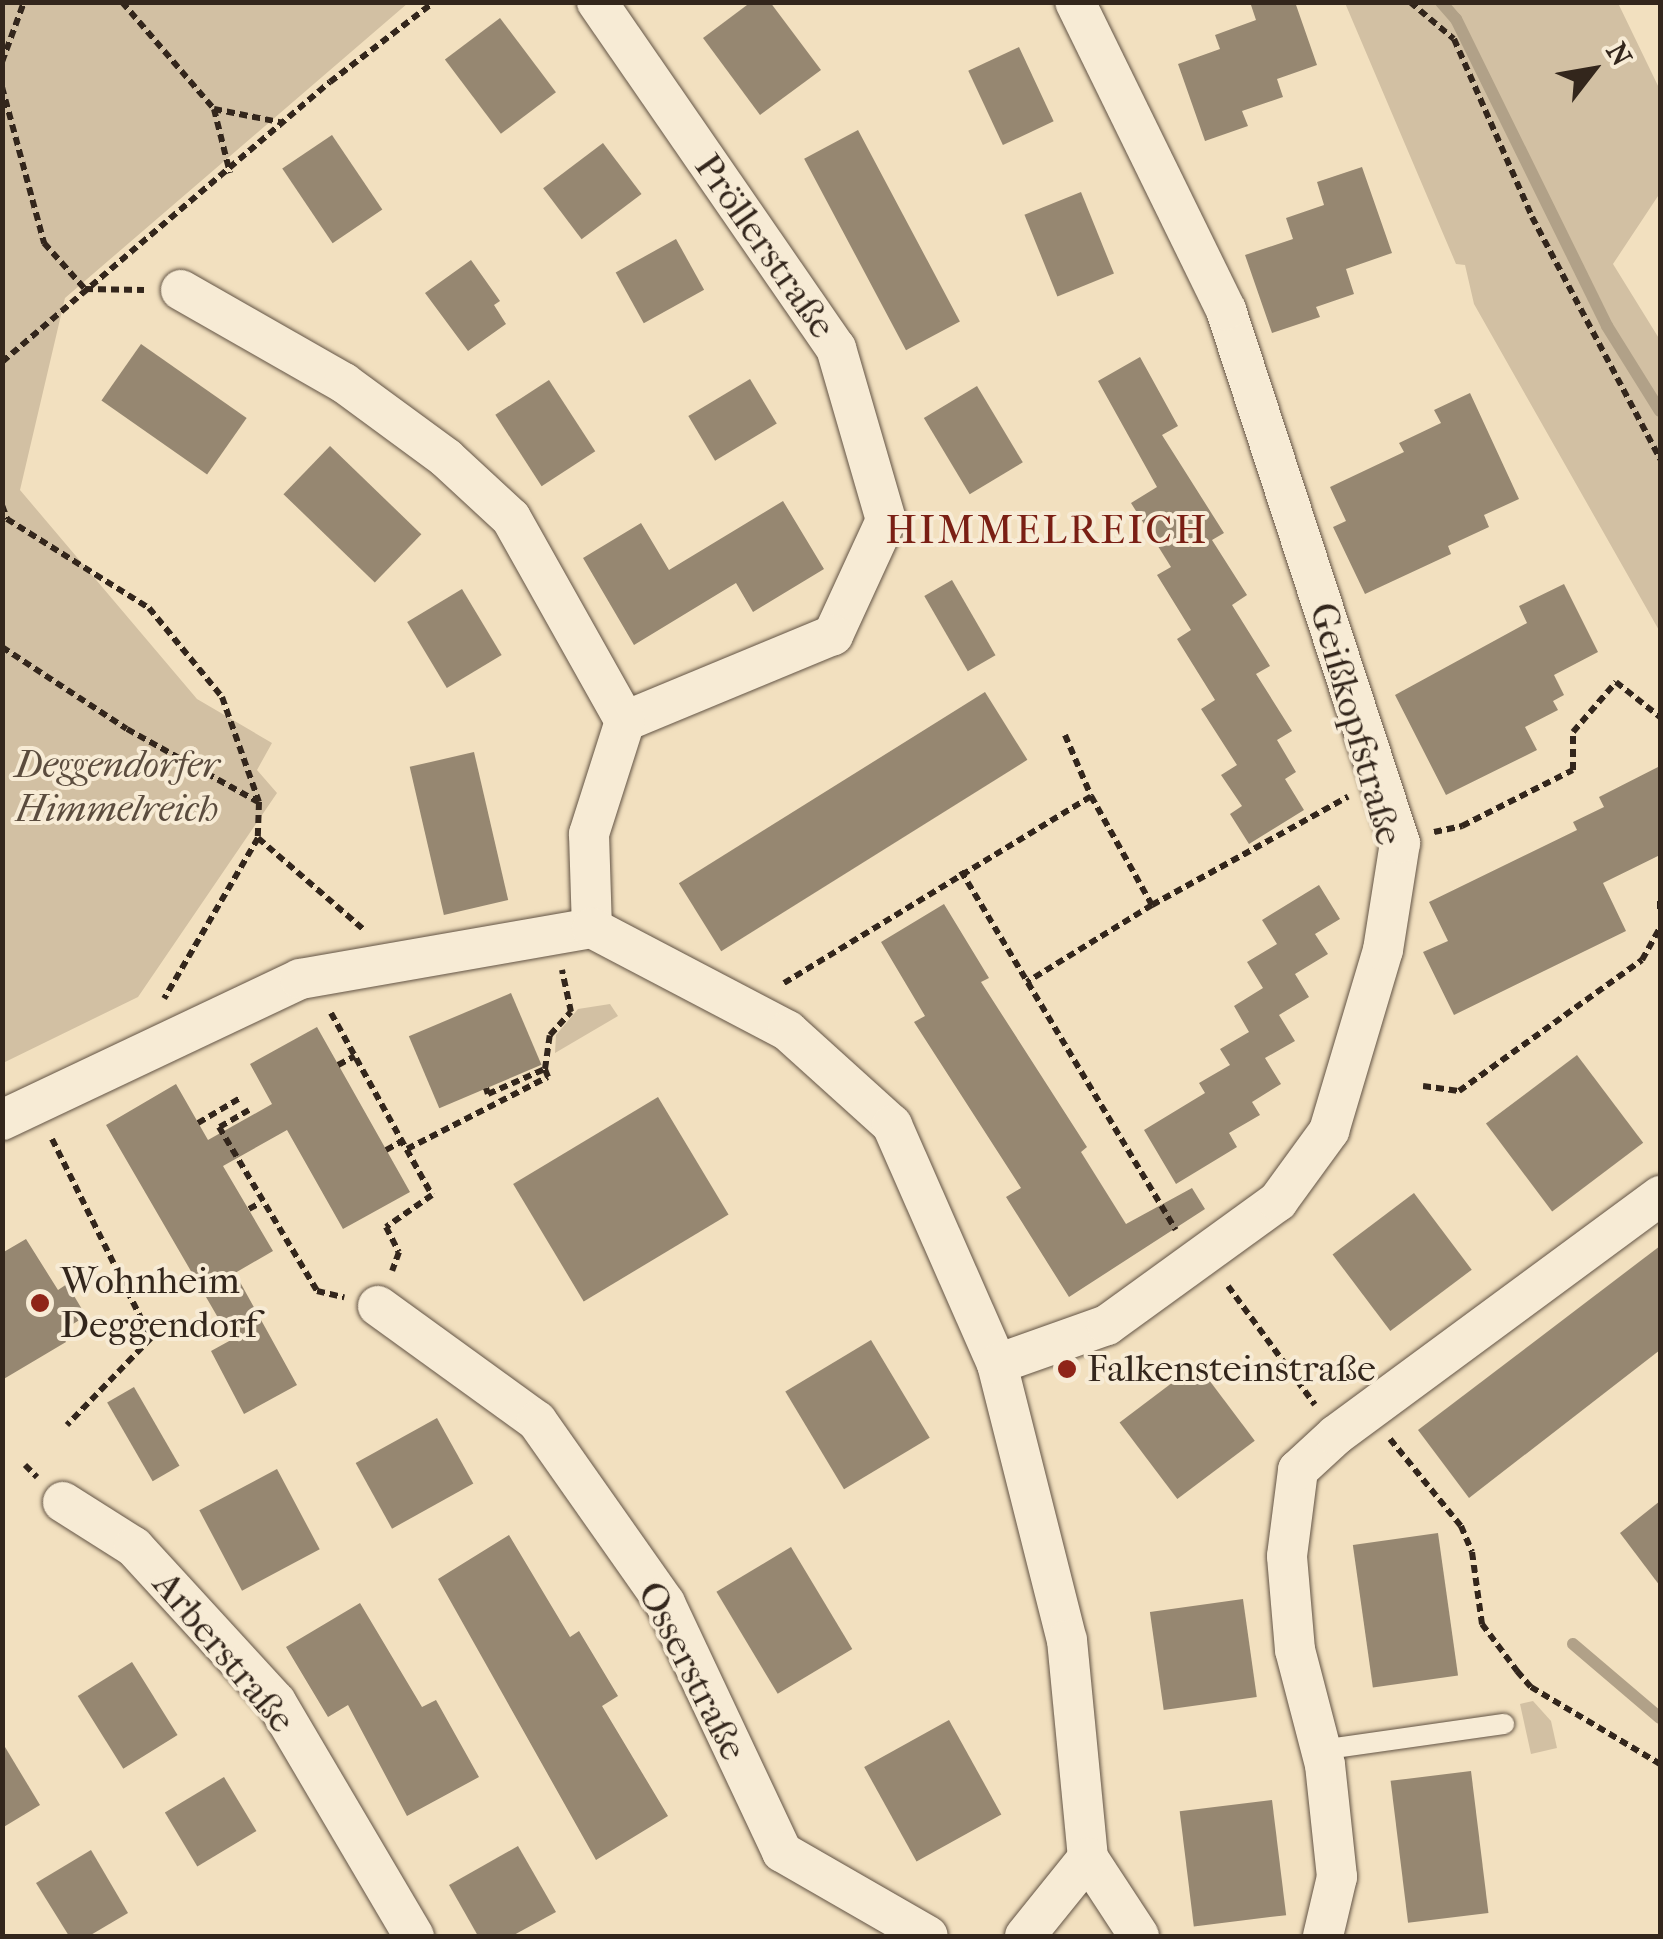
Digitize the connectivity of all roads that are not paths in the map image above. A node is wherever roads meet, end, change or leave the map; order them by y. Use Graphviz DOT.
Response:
graph roads {
  1 [pos="596,2"];
  2 [pos="1074,2"];
  3 [pos="180,290"];
  4 [pos="625,721"];
  5 [pos="573,931"];
  6 [pos="19,1112"];
  7 [pos="1660,1196"];
  8 [pos="378,1306"];
  9 [pos="997,1364"];
  10 [pos="63,1502"];
  11 [pos="1504,1724"];
  12 [pos="1321,1750"];
  13 [pos="1088,1858"];
  14 [pos="414,1936"];
  15 [pos="928,1936"];
  16 [pos="1025,1936"];
  17 [pos="1139,1936"];
  18 [pos="1324,1936"];
  1 -- 4 [label="street, Pröllerstraße"];
  2 -- 9 [label="street, Geißkopfstraße"];
  3 -- 4 [label="street"];
  4 -- 5 [label="street"];
  5 -- 6 [label="street"];
  5 -- 9 [label="street"];
  7 -- 12 [label="street"];
  8 -- 15 [label="street, Osserstraße"];
  9 -- 13 [label="street"];
  10 -- 14 [label="street, Arberstraße"];
  11 -- 12 [label="lane"];
  12 -- 18 [label="street"];
  13 -- 16 [label="street"];
  13 -- 17 [label="street"];
}
